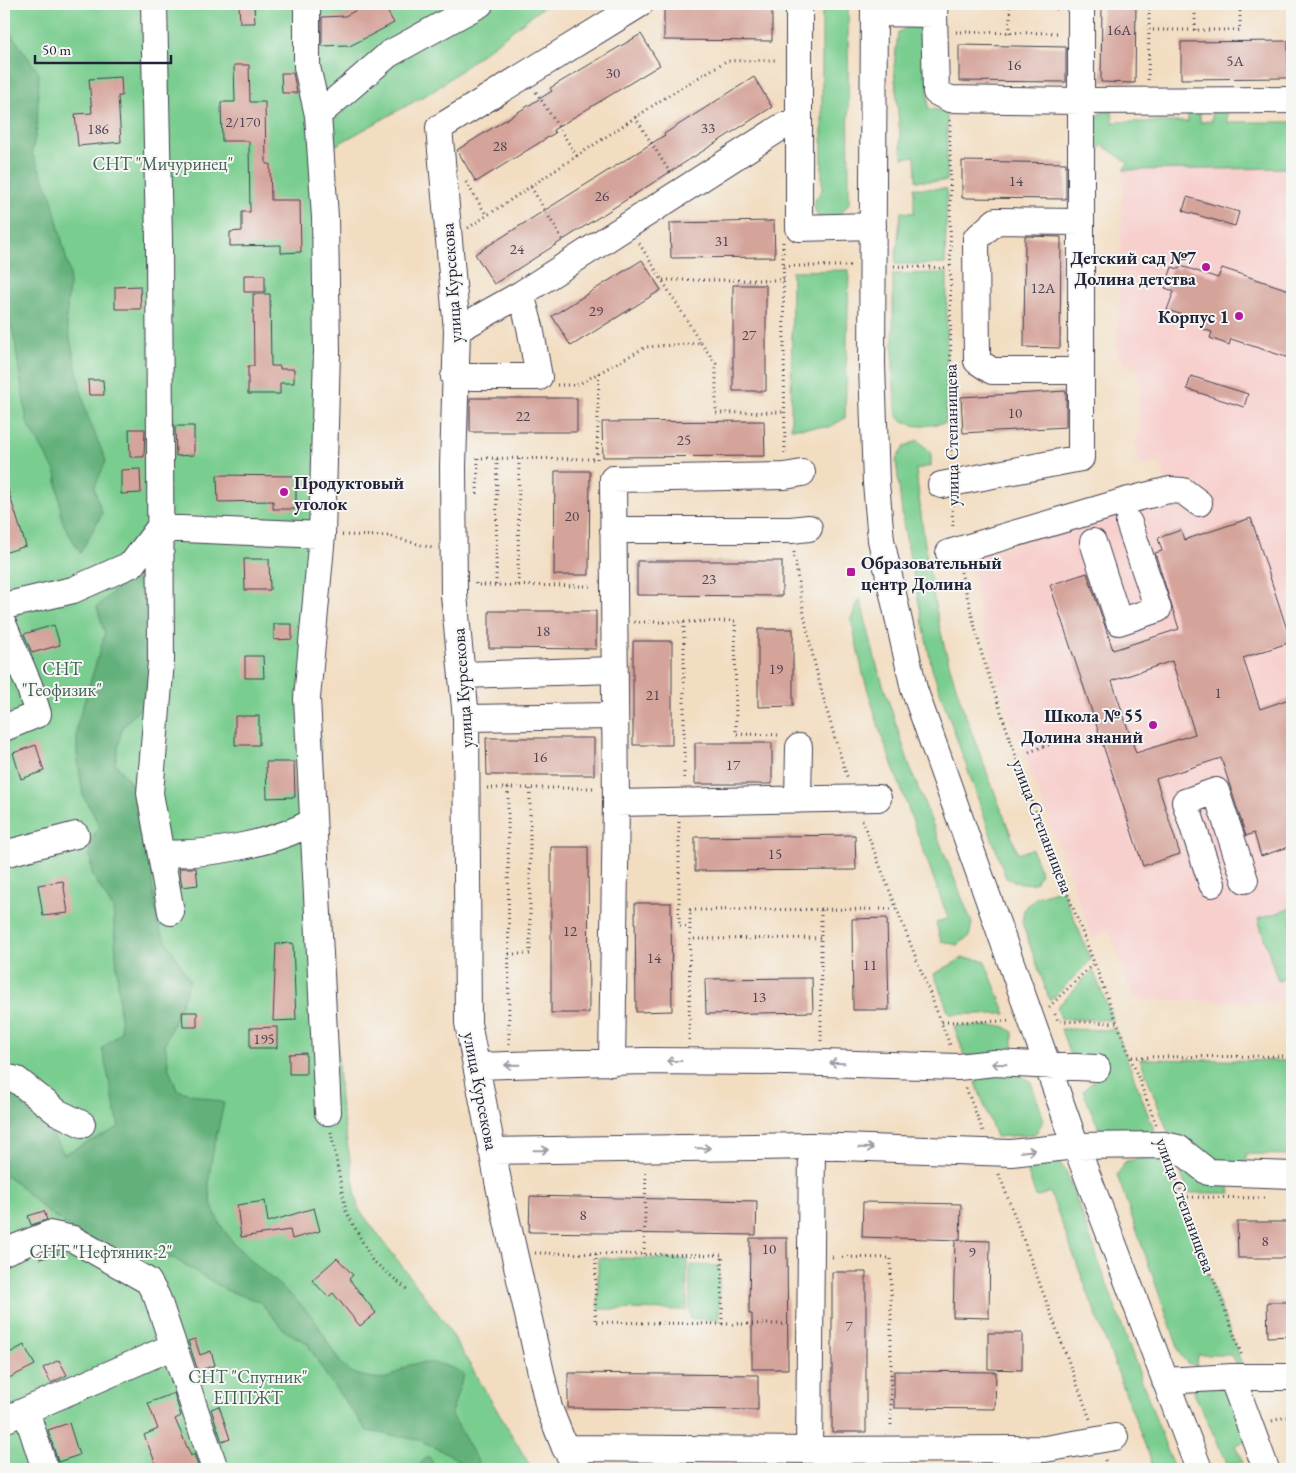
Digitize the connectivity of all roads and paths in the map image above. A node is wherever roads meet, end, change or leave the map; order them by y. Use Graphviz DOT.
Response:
graph roads {
  1 [pos="154,4"];
  2 [pos="307,4"];
  3 [pos="480,4"];
  4 [pos="640,4"];
  5 [pos="799,4"];
  6 [pos="1010,4"];
  7 [pos="1032,4"];
  8 [pos="1148,4"];
  9 [pos="1195,4"];
  10 [pos="1240,4"];
  11 [pos="874,8"];
  12 [pos="935,17"];
  13 [pos="1081,19"];
  14 [pos="1149,30"];
  15 [pos="1195,30"];
  16 [pos="1010,33"];
  17 [pos="783,60"];
  18 [pos="525,75"];
  19 [pos="950,99"];
  20 [pos="1292,100"];
  21 [pos="1148,101"];
  22 [pos="1081,102"];
  23 [pos="318,115"];
  24 [pos="635,118"];
  25 [pos="799,125"];
  26 [pos="577,156"];
  27 [pos="531,187"];
  28 [pos="682,191"];
  29 [pos="1081,222"];
  30 [pos="629,225"];
  31 [pos="873,226"];
  32 [pos="783,238"];
  33 [pos="449,241"];
  34 [pos="576,260"];
  35 [pos="784,266"];
  36 [pos="850,266"];
  37 [pos="894,266"];
  38 [pos="950,268"];
  39 [pos="663,280"];
  40 [pos="784,280"];
  41 [pos="521,294"];
  42 [pos="457,330"];
  43 [pos="701,343"];
  44 [pos="1081,371"];
  45 [pos="600,372"];
  46 [pos="454,377"];
  47 [pos="539,377"];
  48 [pos="784,412"];
  49 [pos="497,458"];
  50 [pos="519,459"];
  51 [pos="597,459"];
  52 [pos="794,475"];
  53 [pos="613,479"];
  54 [pos="946,484"];
  55 [pos="477,503"];
  56 [pos="1199,503"];
  57 [pos="1129,523"];
  58 [pos="159,528"];
  59 [pos="800,529"];
  60 [pos="613,530"];
  61 [pos="322,535"];
  62 [pos="1093,542"];
  63 [pos="953,551"];
  64 [pos="454,555"];
  65 [pos="476,578"];
  66 [pos="496,585"];
  67 [pos="518,585"];
  68 [pos="614,586"];
  69 [pos="4,606"];
  70 [pos="684,622"];
  71 [pos="614,623"];
  72 [pos="4,626"];
  73 [pos="614,670"];
  74 [pos="463,675"];
  75 [pos="615,716"];
  76 [pos="466,718"];
  77 [pos="4,728"];
  78 [pos="1051,744"];
  79 [pos="799,747"];
  80 [pos="1029,752"];
  81 [pos="467,788"];
  82 [pos="508,788"];
  83 [pos="530,788"];
  84 [pos="616,795"];
  85 [pos="866,798"];
  86 [pos="798,800"];
  87 [pos="682,802"];
  88 [pos="312,822"];
  89 [pos="76,835"];
  90 [pos="160,853"];
  91 [pos="4,854"];
  92 [pos="1245,880"];
  93 [pos="1212,884"];
  94 [pos="898,909"];
  95 [pos="821,910"];
  96 [pos="171,912"];
  97 [pos="689,927"];
  98 [pos="821,938"];
  99 [pos="690,939"];
  100 [pos="509,954"];
  101 [pos="1051,1006"];
  102 [pos="1119,1023"];
  103 [pos="1292,1056"];
  104 [pos="1132,1057"];
  105 [pos="689,1061"];
  106 [pos="612,1063"];
  107 [pos="821,1063"];
  108 [pos="509,1065"];
  109 [pos="477,1066"];
  110 [pos="958,1067"];
  111 [pos="1047,1067"];
  112 [pos="1097,1068"];
  113 [pos="4,1077"];
  114 [pos="328,1112"];
  115 [pos="82,1124"];
  116 [pos="1164,1145"];
  117 [pos="812,1146"];
  118 [pos="1076,1146"];
  119 [pos="646,1148"];
  120 [pos="492,1150"];
  121 [pos="990,1151"];
  122 [pos="1292,1174"];
  123 [pos="1183,1197"];
  124 [pos="1276,1198"];
  125 [pos="4,1252"];
  126 [pos="514,1253"];
  127 [pos="596,1254"];
  128 [pos="644,1254"];
  129 [pos="811,1257"];
  130 [pos="409,1292"];
  131 [pos="722,1324"];
  132 [pos="811,1324"];
  133 [pos="172,1347"];
  134 [pos="1241,1377"];
  135 [pos="1292,1377"];
  136 [pos="1165,1381"];
  137 [pos="1292,1414"];
  138 [pos="15,1415"];
  139 [pos="1268,1422"];
  140 [pos="1106,1439"];
  141 [pos="810,1450"];
  142 [pos="884,1458"];
  143 [pos="571,1459"];
  144 [pos="45,1469"];
  145 [pos="215,1469"];
  146 [pos="1108,1469"];
  147 [pos="1199,1469"];
  148 [pos="1266,1469"];
  1 -- 58 [label="street"];
  2 -- 23 [label="street"];
  3 -- 23 [label="street"];
  4 -- 18 [label="street, улица Курсекова"];
  5 -- 25 [label="street"];
  6 -- 16 [label="path"];
  7 -- 13 [label="path"];
  8 -- 14 [label="path"];
  9 -- 15 [label="path"];
  10 -- 15 [label="path"];
  11 -- 12 [label="street"];
  11 -- 31 [label="street"];
  12 -- 16 [label="path"];
  12 -- 19 [label="street"];
  13 -- 16 [label="path"];
  13 -- 22 [label="street"];
  14 -- 15 [label="path"];
  14 -- 21 [label="path"];
  17 -- 24 [label="path"];
  18 -- 26 [label="path"];
  18 -- 33 [label="street, улица Курсекова"];
  19 -- 22 [label="street"];
  19 -- 38 [label="path, улица Степанищева"];
  20 -- 21 [label="street"];
  21 -- 22 [label="street"];
  22 -- 29 [label="street"];
  23 -- 61 [label="street"];
  24 -- 26 [label="path"];
  24 -- 28 [label="path"];
  25 -- 28 [label="street"];
  25 -- 31 [label="street"];
  26 -- 27 [label="path"];
  27 -- 33 [label="path"];
  27 -- 34 [label="path"];
  28 -- 30 [label="street"];
  29 -- 44 [label="street"];
  29 -- 44 [label="street"];
  30 -- 34 [label="street"];
  30 -- 39 [label="path"];
  31 -- 111 [label="street"];
  32 -- 35 [label="path"];
  33 -- 42 [label="street, улица Курсекова"];
  34 -- 41 [label="street"];
  35 -- 36 [label="path"];
  35 -- 40 [label="path"];
  37 -- 38 [label="path"];
  38 -- 54 [label="path, улица Степанищева"];
  39 -- 40 [label="path"];
  39 -- 43 [label="path"];
  40 -- 48 [label="path"];
  41 -- 42 [label="street"];
  41 -- 47 [label="street"];
  42 -- 46 [label="street, улица Курсекова"];
  43 -- 45 [label="path"];
  43 -- 48 [label="path"];
  44 -- 54 [label="street"];
  45 -- 47 [label="path"];
  45 -- 51 [label="path"];
  46 -- 47 [label="street"];
  46 -- 64 [label="street, улица Курсекова"];
  48 -- 52 [label="path"];
  49 -- 50 [label="path"];
  49 -- 55 [label="path"];
  49 -- 66 [label="path"];
  50 -- 51 [label="path"];
  50 -- 67 [label="path"];
  51 -- 53 [label="path"];
  52 -- 53 [label="street"];
  53 -- 60 [label="street"];
  54 -- 63 [label="path, улица Степанищева"];
  56 -- 63 [label="street"];
  57 -- 62 [label="street"];
  58 -- 61 [label="street"];
  58 -- 69 [label="street"];
  58 -- 90 [label="street"];
  59 -- 60 [label="street"];
  59 -- 85 [label="path"];
  60 -- 68 [label="street"];
  61 -- 64 [label="path"];
  61 -- 88 [label="street"];
  63 -- 102 [label="path, улица Степанищева"];
  64 -- 74 [label="street, улица Курсекова"];
  65 -- 66 [label="path"];
  66 -- 67 [label="path"];
  67 -- 68 [label="path"];
  68 -- 71 [label="street"];
  70 -- 71 [label="path"];
  70 -- 79 [label="path"];
  70 -- 87 [label="path"];
  71 -- 73 [label="street"];
  72 -- 77 [label="street"];
  73 -- 74 [label="street"];
  73 -- 75 [label="street"];
  74 -- 76 [label="street, улица Курсекова"];
  75 -- 76 [label="street"];
  75 -- 84 [label="street"];
  76 -- 81 [label="street, улица Курсекова"];
  78 -- 80 [label="path"];
  79 -- 86 [label="street"];
  81 -- 82 [label="path"];
  81 -- 109 [label="street, улица Курсекова"];
  82 -- 83 [label="path"];
  82 -- 100 [label="path"];
  83 -- 84 [label="path"];
  83 -- 100 [label="path"];
  84 -- 87 [label="street"];
  84 -- 106 [label="street"];
  85 -- 86 [label="street"];
  85 -- 94 [label="path"];
  86 -- 87 [label="street"];
  87 -- 97 [label="path"];
  88 -- 90 [label="street"];
  88 -- 114 [label="street"];
  89 -- 91 [label="street"];
  90 -- 96 [label="street"];
  92 -- 93 [label="street"];
  94 -- 95 [label="path"];
  94 -- 110 [label="path"];
  95 -- 97 [label="path"];
  95 -- 98 [label="path"];
  97 -- 99 [label="path"];
  98 -- 99 [label="path"];
  98 -- 107 [label="path"];
  99 -- 105 [label="path"];
  100 -- 108 [label="path"];
  101 -- 102 [label="path"];
  102 -- 104 [label="path, улица Степанищева"];
  103 -- 104 [label="path"];
  104 -- 116 [label="path, улица Степанищева"];
  105 -- 106 [label="street, one-way"];
  105 -- 107 [label="street"];
  106 -- 108 [label="street, one-way"];
  110 -- 107 [label="street, one-way"];
  108 -- 109 [label="street"];
  109 -- 120 [label="street, улица Курсекова"];
  111 -- 110 [label="street, one-way"];
  110 -- 121 [label="path"];
  111 -- 112 [label="street"];
  111 -- 118 [label="street"];
  113 -- 115 [label="street"];
  114 -- 130 [label="path"];
  116 -- 118 [label="street"];
  116 -- 122 [label="street"];
  116 -- 123 [label="path, улица Степанищева"];
  119 -- 117 [label="street, one-way"];
  117 -- 121 [label="street, one-way"];
  117 -- 129 [label="street"];
  121 -- 118 [label="street, one-way"];
  118 -- 136 [label="street"];
  120 -- 119 [label="street, one-way"];
  119 -- 128 [label="path"];
  120 -- 126 [label="street, улица Курсекова"];
  121 -- 140 [label="path"];
  123 -- 124 [label="path"];
  123 -- 134 [label="path, улица Степанищева"];
  125 -- 133 [label="street"];
  126 -- 127 [label="path"];
  126 -- 143 [label="street, улица Курсекова"];
  127 -- 128 [label="path"];
  127 -- 131 [label="path"];
  128 -- 131 [label="path"];
  129 -- 132 [label="street"];
  129 -- 142 [label="path"];
  131 -- 132 [label="path"];
  132 -- 141 [label="street"];
  133 -- 138 [label="street"];
  133 -- 145 [label="street"];
  134 -- 135 [label="street"];
  134 -- 136 [label="street"];
  134 -- 148 [label="street"];
  136 -- 147 [label="street"];
  137 -- 139 [label="path"];
  138 -- 144 [label="street"];
  140 -- 142 [label="street"];
  140 -- 146 [label="path"];
  141 -- 142 [label="street"];
  141 -- 143 [label="street"];
}
